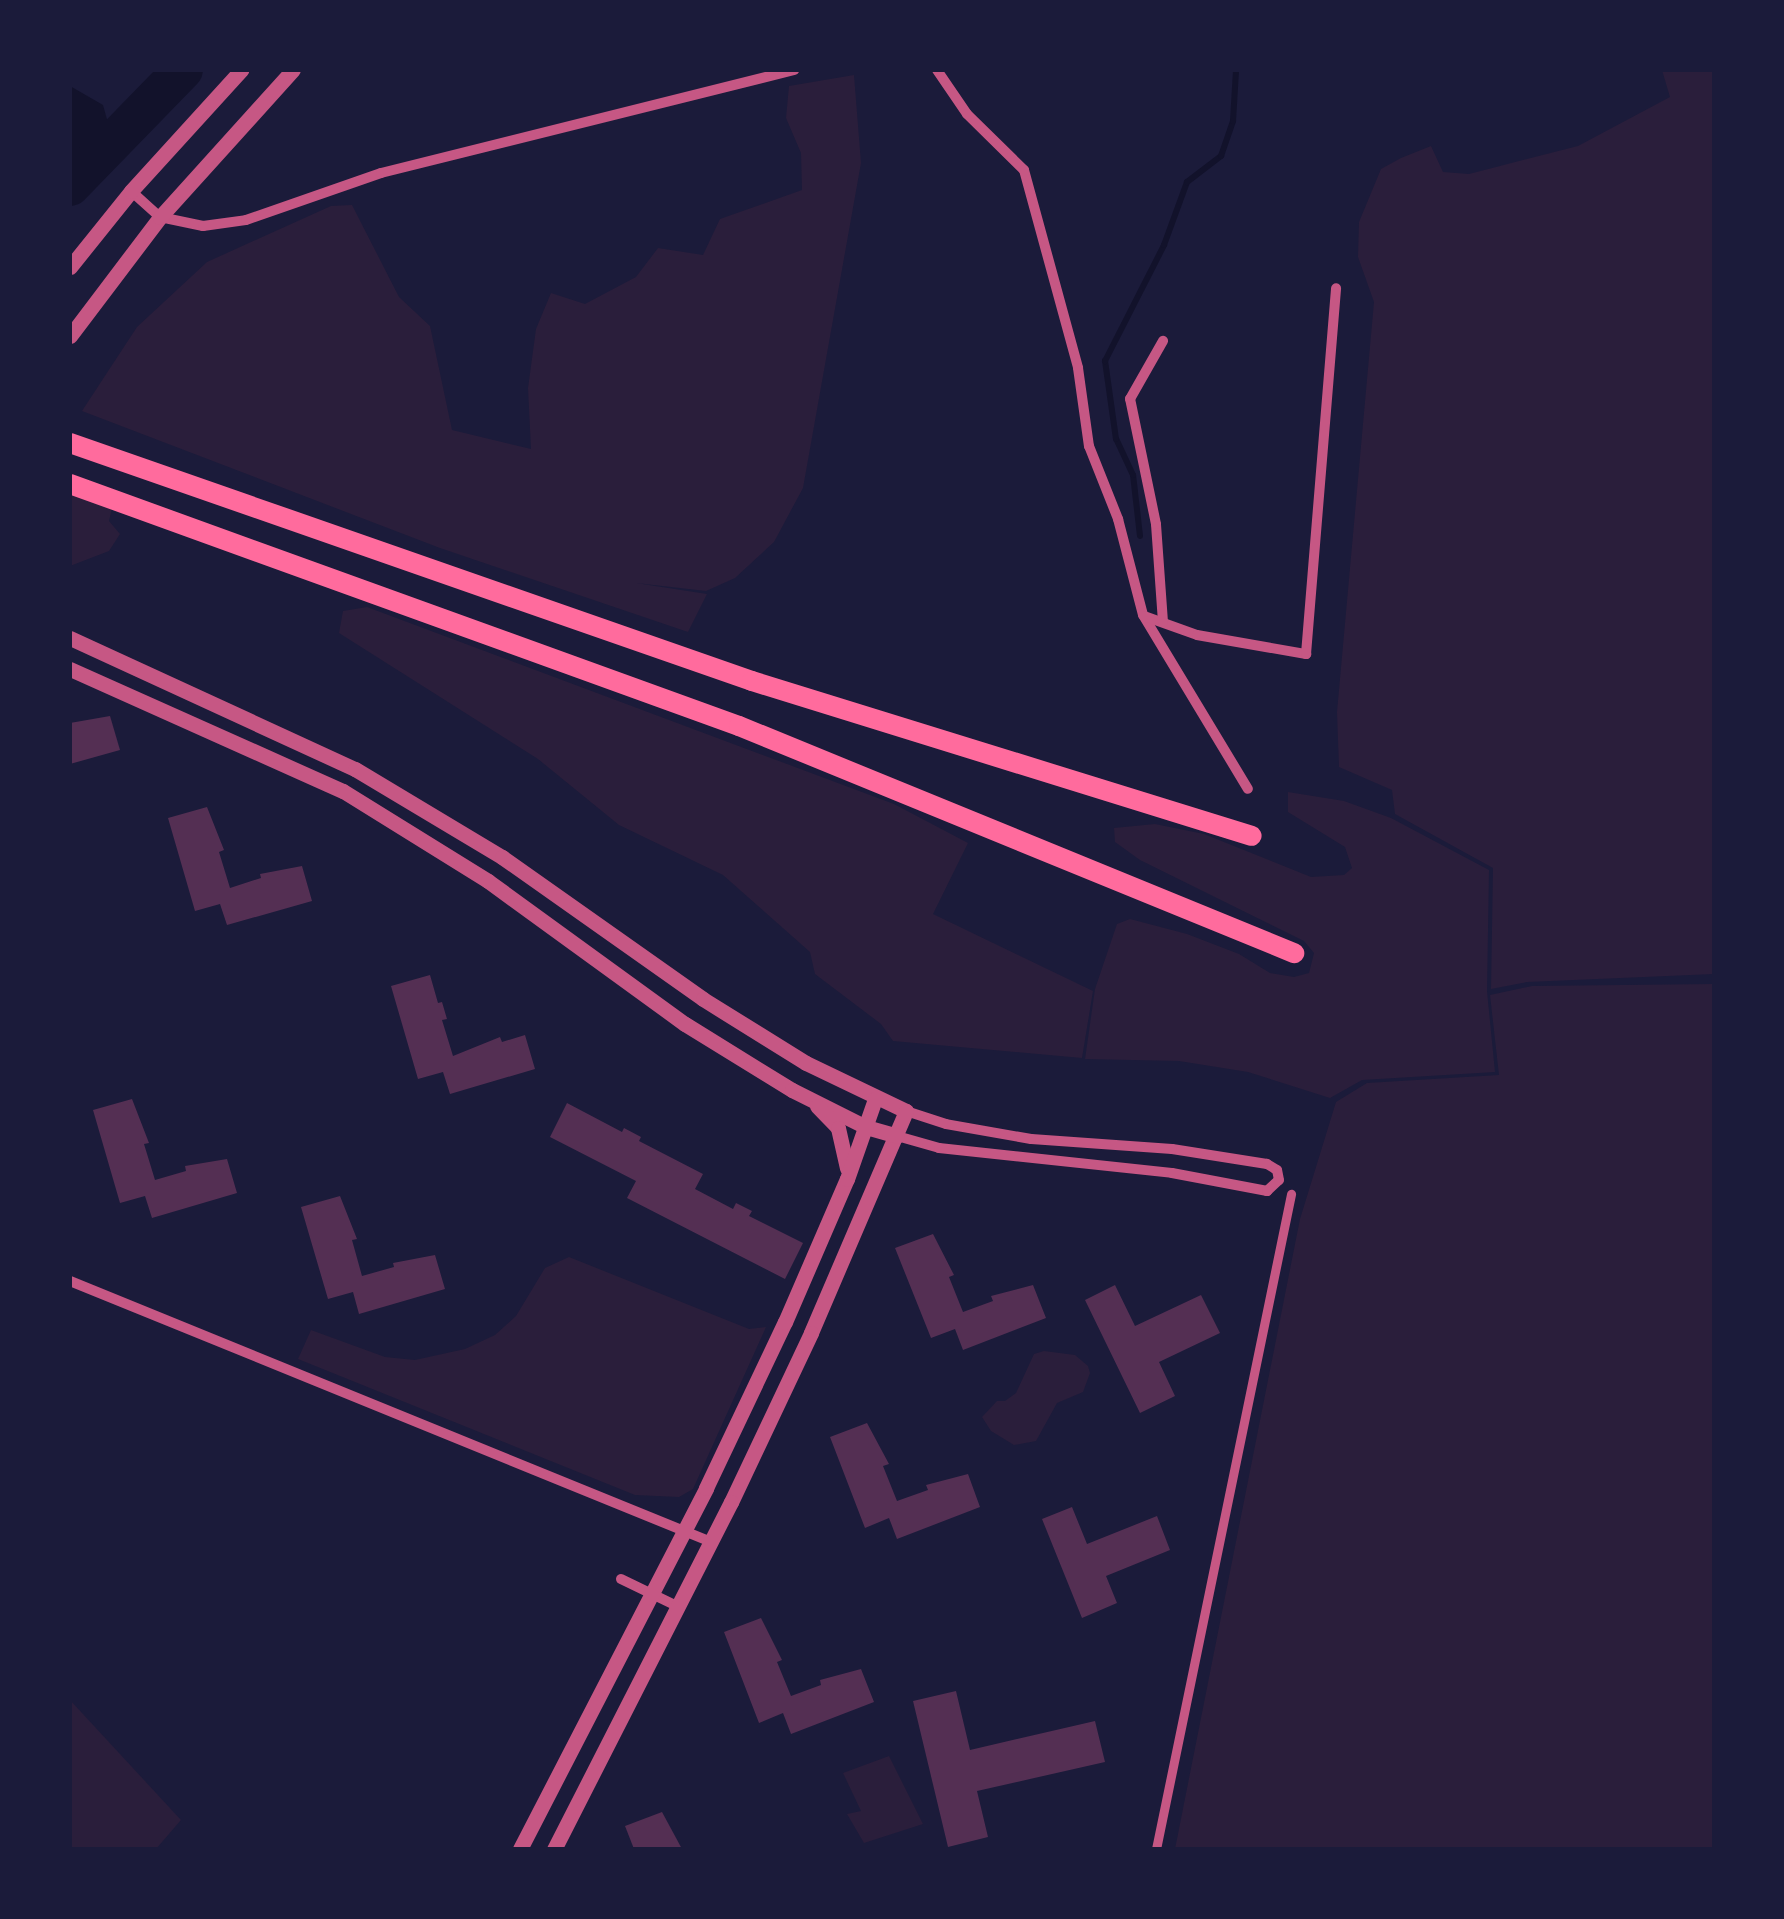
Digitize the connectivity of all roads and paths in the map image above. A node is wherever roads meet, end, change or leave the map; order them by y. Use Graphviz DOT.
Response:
graph roads {
  1 [pos="241,70"];
  2 [pos="293,70"];
  3 [pos="794,70"];
  4 [pos="937,70"];
  5 [pos="131,191"];
  6 [pos="160,217"];
  7 [pos="70,267"];
  8 [pos="1336,288"];
  9 [pos="70,336"];
  10 [pos="1163,341"];
  11 [pos="70,443"];
  12 [pos="70,484"];
  13 [pos="1143,615"];
  14 [pos="1163,622"];
  15 [pos="70,638"];
  16 [pos="70,668"];
  17 [pos="1248,789"];
  18 [pos="1252,836"];
  19 [pos="1294,952"];
  20 [pos="811,1100"];
  21 [pos="876,1100"];
  22 [pos="906,1111"];
  23 [pos="866,1126"];
  24 [pos="897,1136"];
  25 [pos="847,1179"];
  26 [pos="1290,1194"];
  27 [pos="70,1280"];
  28 [pos="683,1531"];
  29 [pos="711,1542"];
  30 [pos="621,1579"];
  31 [pos="651,1593"];
  32 [pos="678,1606"];
  33 [pos="520,1849"];
  34 [pos="554,1849"];
  35 [pos="1156,1849"];
  1 -- 5 [label="street"];
  2 -- 6 [label="street"];
  3 -- 6 [label="street"];
  4 -- 13 [label="street"];
  5 -- 6 [label="street"];
  5 -- 7 [label="street"];
  6 -- 9 [label="street"];
  8 -- 14 [label="street"];
  10 -- 14 [label="street"];
  11 -- 18 [label="highway"];
  12 -- 19 [label="highway"];
  13 -- 14 [label="street"];
  13 -- 17 [label="street"];
  15 -- 21 [label="street"];
  16 -- 20 [label="street"];
  20 -- 23 [label="street"];
  20 -- 25 [label="street"];
  21 -- 22 [label="street"];
  21 -- 23 [label="street"];
  22 -- 24 [label="street"];
  22 -- 24 [label="street"];
  23 -- 24 [label="street"];
  23 -- 25 [label="street"];
  24 -- 29 [label="street"];
  25 -- 28 [label="street"];
  26 -- 35 [label="street"];
  27 -- 28 [label="street"];
  28 -- 29 [label="street"];
  28 -- 31 [label="street"];
  29 -- 32 [label="street"];
  30 -- 31 [label="street"];
  31 -- 32 [label="street"];
  31 -- 33 [label="street"];
  32 -- 34 [label="street"];
}
